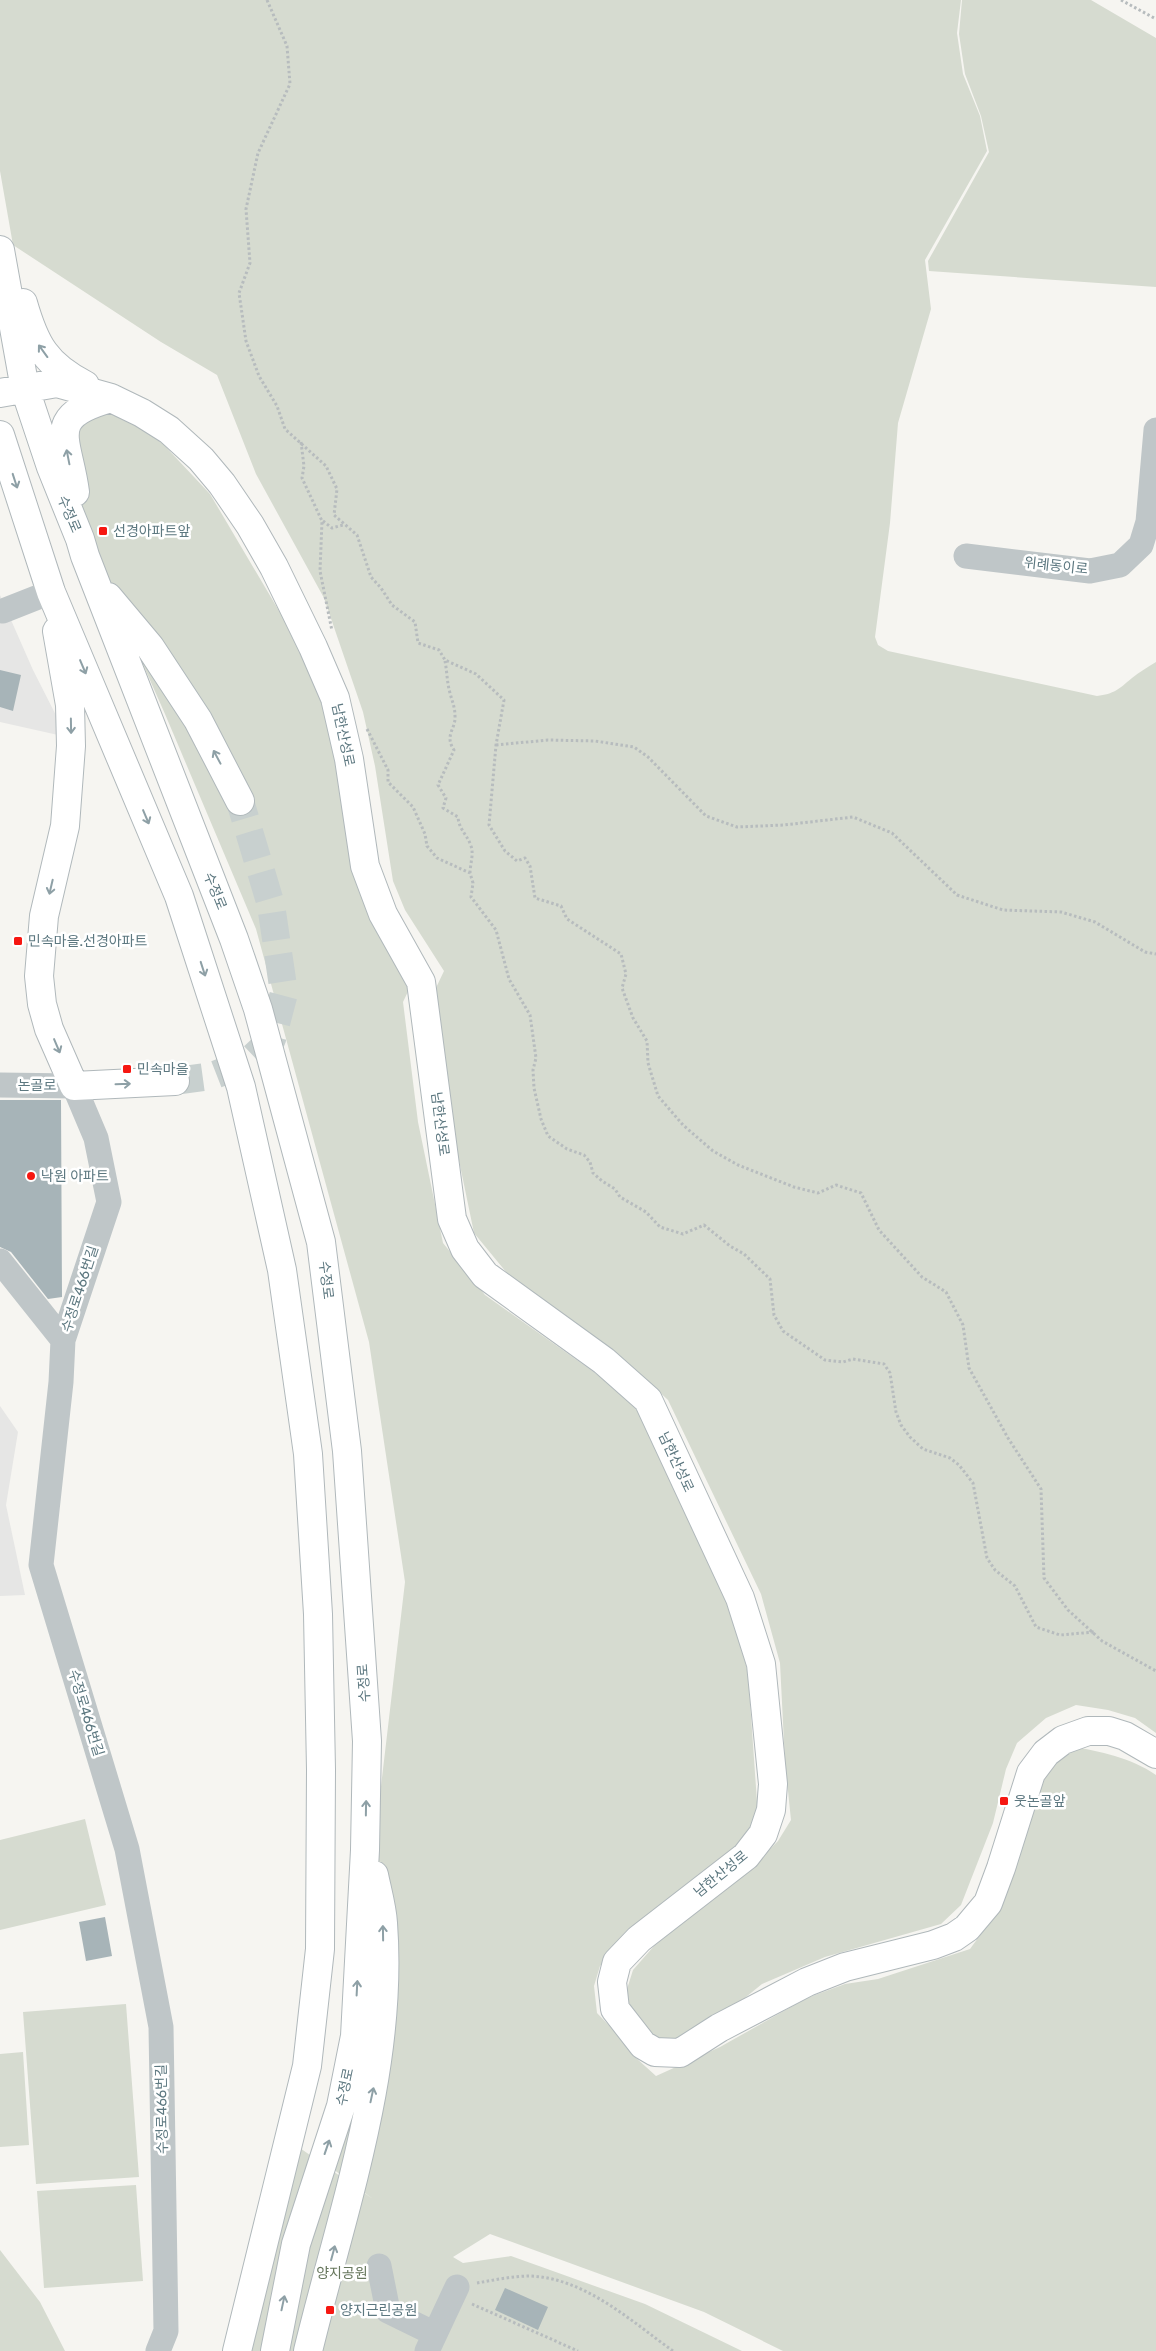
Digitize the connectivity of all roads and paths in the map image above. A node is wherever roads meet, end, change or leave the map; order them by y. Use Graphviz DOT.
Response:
graph roads {
  1 [pos="267,0"];
  2 [pos="1121,0"];
  3 [pos="1156,19"];
  4 [pos="1,253"];
  5 [pos="13,391"];
  6 [pos="111,398"];
  7 [pos="34,414"];
  8 [pos="0,424"];
  9 [pos="1156,430"];
  10 [pos="0,435"];
  11 [pos="300,441"];
  12 [pos="322,521"];
  13 [pos="343,525"];
  14 [pos="80,539"];
  15 [pos="966,556"];
  16 [pos="94,581"];
  17 [pos="51,592"];
  18 [pos="1,611"];
  19 [pos="334,639"];
  20 [pos="445,660"];
  21 [pos="366,726"];
  22 [pos="496,745"];
  23 [pos="240,800"];
  24 [pos="470,873"];
  25 [pos="1156,954"];
  26 [pos="175,1082"];
  27 [pos="0,1085"];
  28 [pos="74,1086"];
  29 [pos="0,1261"];
  30 [pos="63,1340"];
  31 [pos="1094,1632"];
  32 [pos="1156,1671"];
  33 [pos="1156,1754"];
  34 [pos="366,1836"];
  35 [pos="379,2266"];
  36 [pos="455,2292"];
  37 [pos="431,2342"];
  38 [pos="158,2351"];
  39 [pos="236,2351"];
  40 [pos="275,2351"];
  41 [pos="308,2351"];
  42 [pos="578,2351"];
  43 [pos="673,2351"];
  1 -- 11 [label="path"];
  2 -- 3 [label="path"];
  4 -- 5 [label="main road, 수정로"];
  6 -- 4 [label="main road, one-way"];
  5 -- 6 [label="main road, 남한산성로"];
  5 -- 7 [label="main road, 수정로"];
  14 -- 6 [label="main road, one-way"];
  6 -- 33 [label="main road, 남한산성로"];
  7 -- 8 [label="main road"];
  7 -- 14 [label="main road, 수정로"];
  9 -- 15 [label="street, 위례동이로"];
  10 -- 17 [label="main road, one-way"];
  11 -- 12 [label="path"];
  11 -- 13 [label="path"];
  12 -- 13 [label="path"];
  12 -- 19 [label="path"];
  13 -- 20 [label="path"];
  14 -- 16 [label="main road, 수정로"];
  23 -- 16 [label="main road, one-way"];
  34 -- 16 [label="main road, 수정로, one-way"];
  17 -- 18 [label="street"];
  17 -- 28 [label="main road, one-way"];
  17 -- 39 [label="main road, one-way"];
  20 -- 22 [label="path"];
  20 -- 24 [label="path"];
  21 -- 24 [label="path"];
  22 -- 25 [label="path"];
  22 -- 31 [label="path"];
  24 -- 31 [label="path"];
  28 -- 26 [label="main road, one-way"];
  27 -- 28 [label="street, 논골로"];
  28 -- 30 [label="street, 수정로466번길"];
  29 -- 30 [label="street"];
  30 -- 38 [label="street, 수정로466번길"];
  31 -- 32 [label="path"];
  40 -- 34 [label="main road, 수정로, one-way"];
  41 -- 34 [label="main road, one-way"];
  35 -- 37 [label="street"];
  36 -- 37 [label="street"];
  36 -- 42 [label="path"];
  36 -- 43 [label="path"];
}
